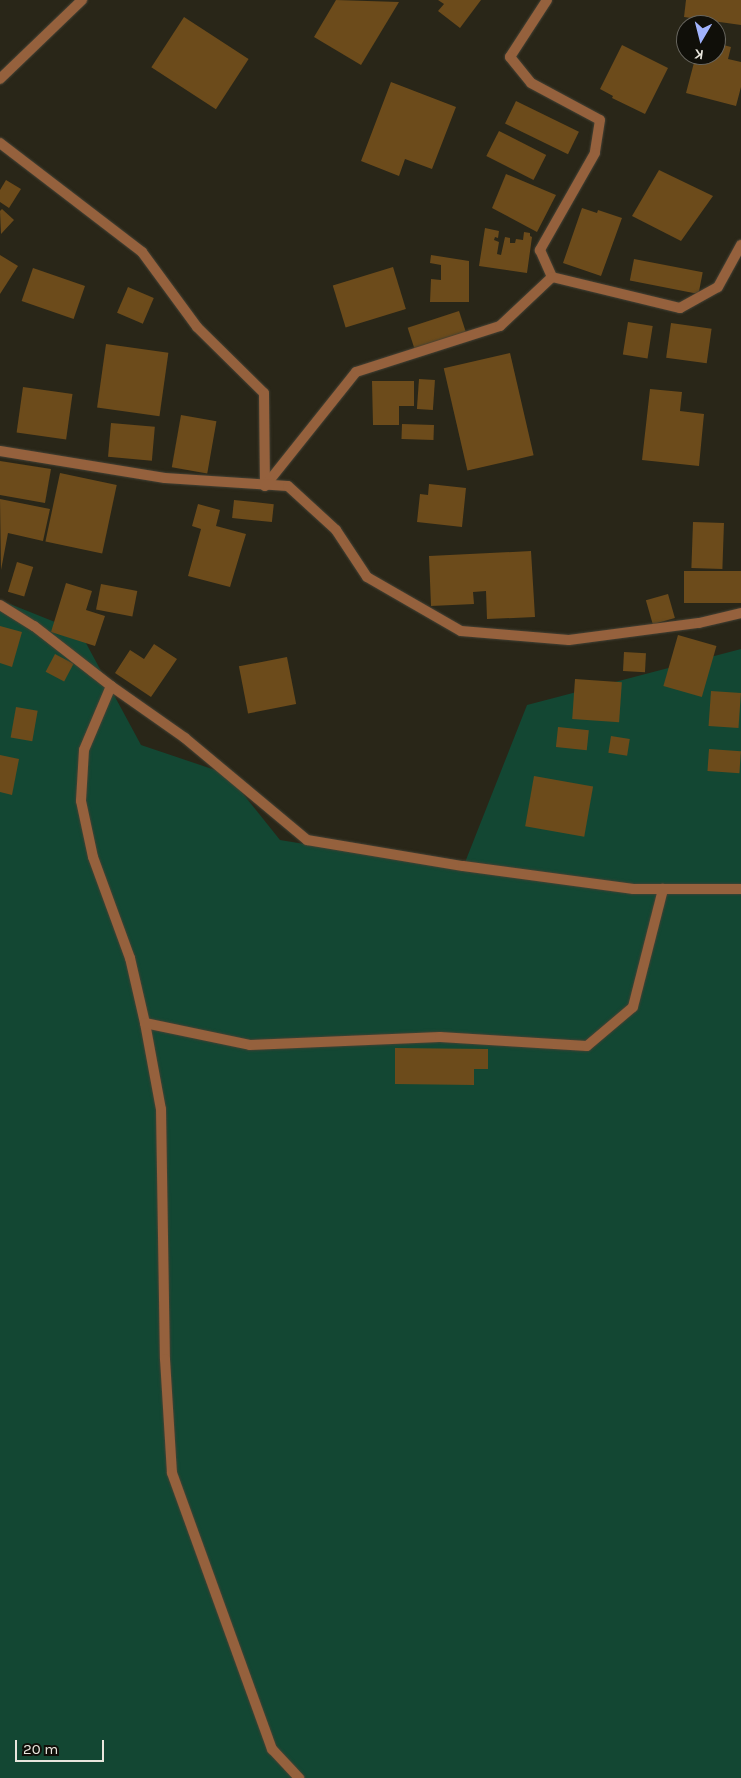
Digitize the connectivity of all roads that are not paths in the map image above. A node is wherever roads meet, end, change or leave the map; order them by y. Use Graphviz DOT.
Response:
graph roads {
  1 [pos="82,0"];
  2 [pos="547,0"];
  3 [pos="0,79"];
  4 [pos="0,143"];
  5 [pos="741,244"];
  6 [pos="552,278"];
  7 [pos="0,451"];
  8 [pos="266,486"];
  9 [pos="0,605"];
  10 [pos="741,613"];
  11 [pos="111,686"];
  12 [pos="663,889"];
  13 [pos="741,889"];
  14 [pos="145,1023"];
  15 [pos="299,1778"];
  1 -- 3 [label="street"];
  2 -- 6 [label="street"];
  4 -- 8 [label="street"];
  5 -- 6 [label="street"];
  6 -- 8 [label="street"];
  7 -- 8 [label="street"];
  8 -- 10 [label="street"];
  9 -- 11 [label="street"];
  11 -- 12 [label="street"];
  11 -- 14 [label="street"];
  12 -- 13 [label="street"];
  12 -- 14 [label="street"];
  14 -- 15 [label="street"];
}
